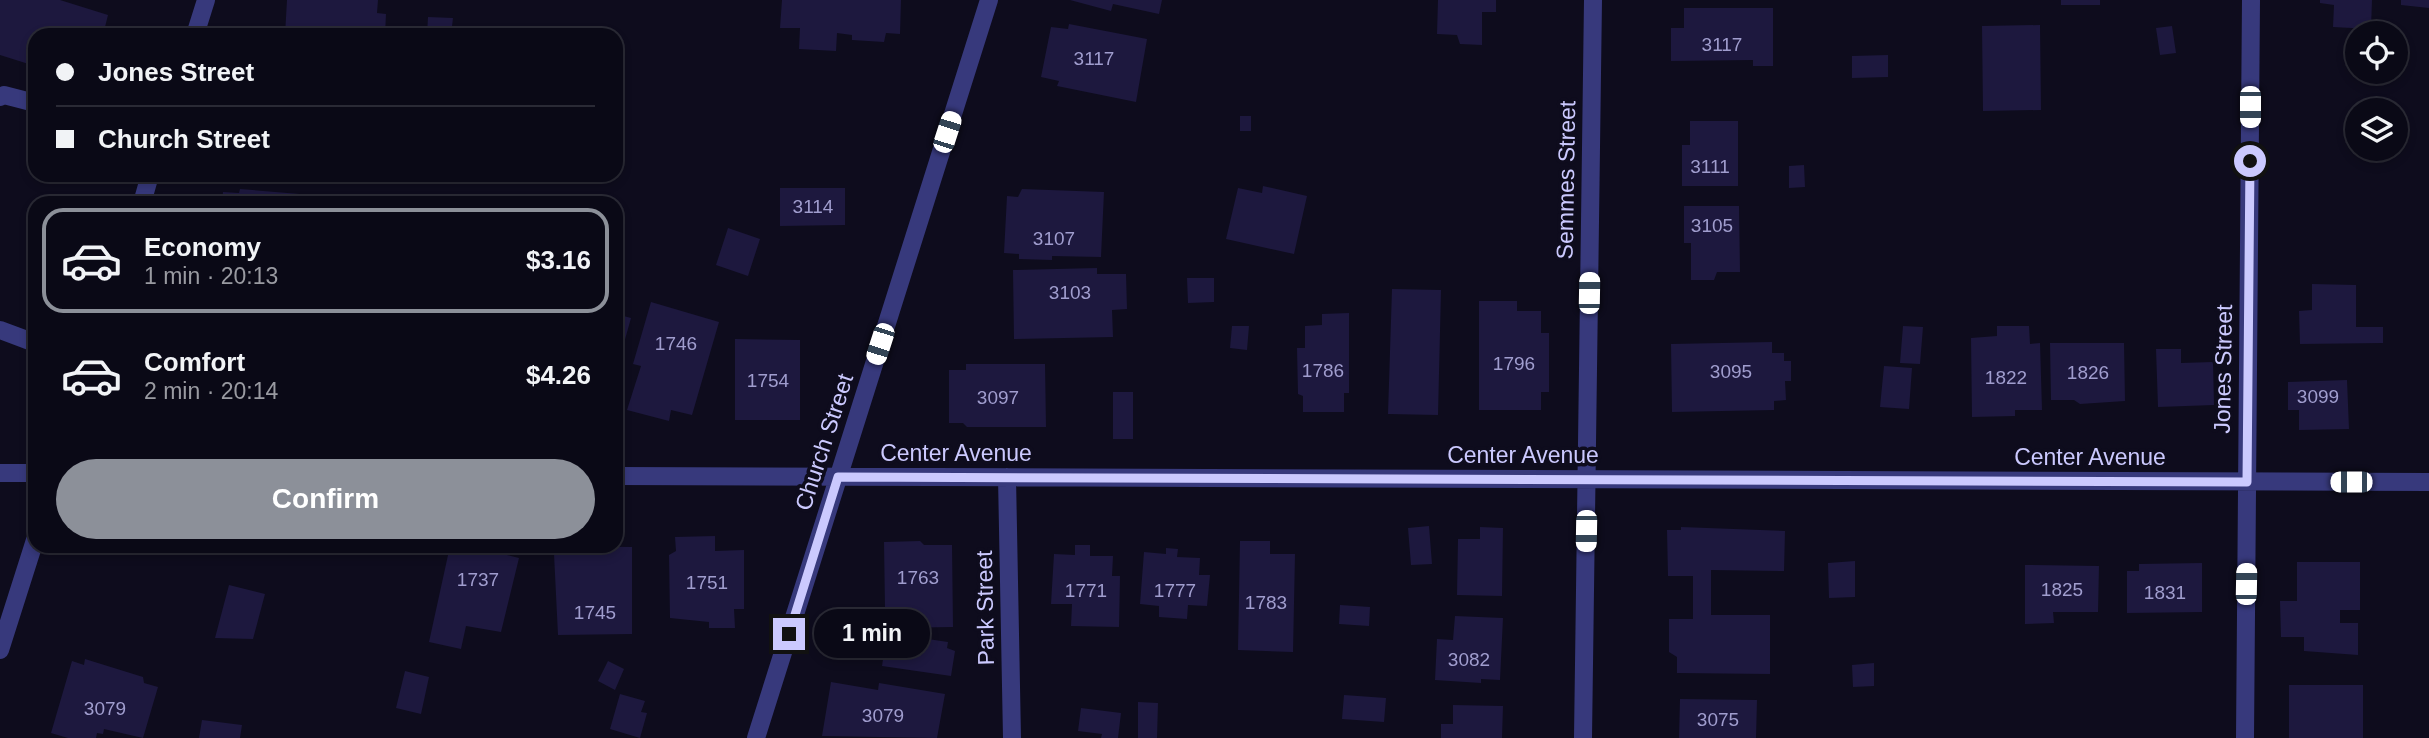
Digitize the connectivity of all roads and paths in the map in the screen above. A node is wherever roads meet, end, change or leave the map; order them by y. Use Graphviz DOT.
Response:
graph roads {
  1 [pos="206,0"];
  2 [pos="989,0"];
  3 [pos="1593,0"];
  4 [pos="2251,0"];
  5 [pos="197,28"];
  6 [pos="0,97"];
  7 [pos="28,101"];
  8 [pos="0,330"];
  9 [pos="28,340"];
  10 [pos="0,473"];
  11 [pos="28,473"];
  12 [pos="623,476"];
  13 [pos="838,477"];
  14 [pos="1007,477"];
  15 [pos="1587,480"];
  16 [pos="2247,482"];
  17 [pos="2429,482"];
  18 [pos="31,553"];
  19 [pos="1,644"];
  20 [pos="756,738"];
  21 [pos="1012,738"];
  22 [pos="1583,738"];
  23 [pos="2245,738"];
  1 -- 5 [label="street"];
  2 -- 13 [label="street, Church Street"];
  3 -- 15 [label="street, Semmes Street"];
  4 -- 16 [label="street, Jones Street"];
  6 -- 7 [label="street"];
  8 -- 9 [label="street"];
  10 -- 11 [label="street"];
  12 -- 13 [label="street, Center Avenue"];
  13 -- 14 [label="street, Center Avenue"];
  13 -- 20 [label="street, Church Street"];
  14 -- 15 [label="street, Center Avenue"];
  14 -- 21 [label="street, Park Street"];
  15 -- 16 [label="street, Center Avenue"];
  15 -- 22 [label="street, Semmes Street"];
  16 -- 17 [label="street, Center Avenue"];
  16 -- 23 [label="street, Jones Street"];
  18 -- 19 [label="street"];
}
